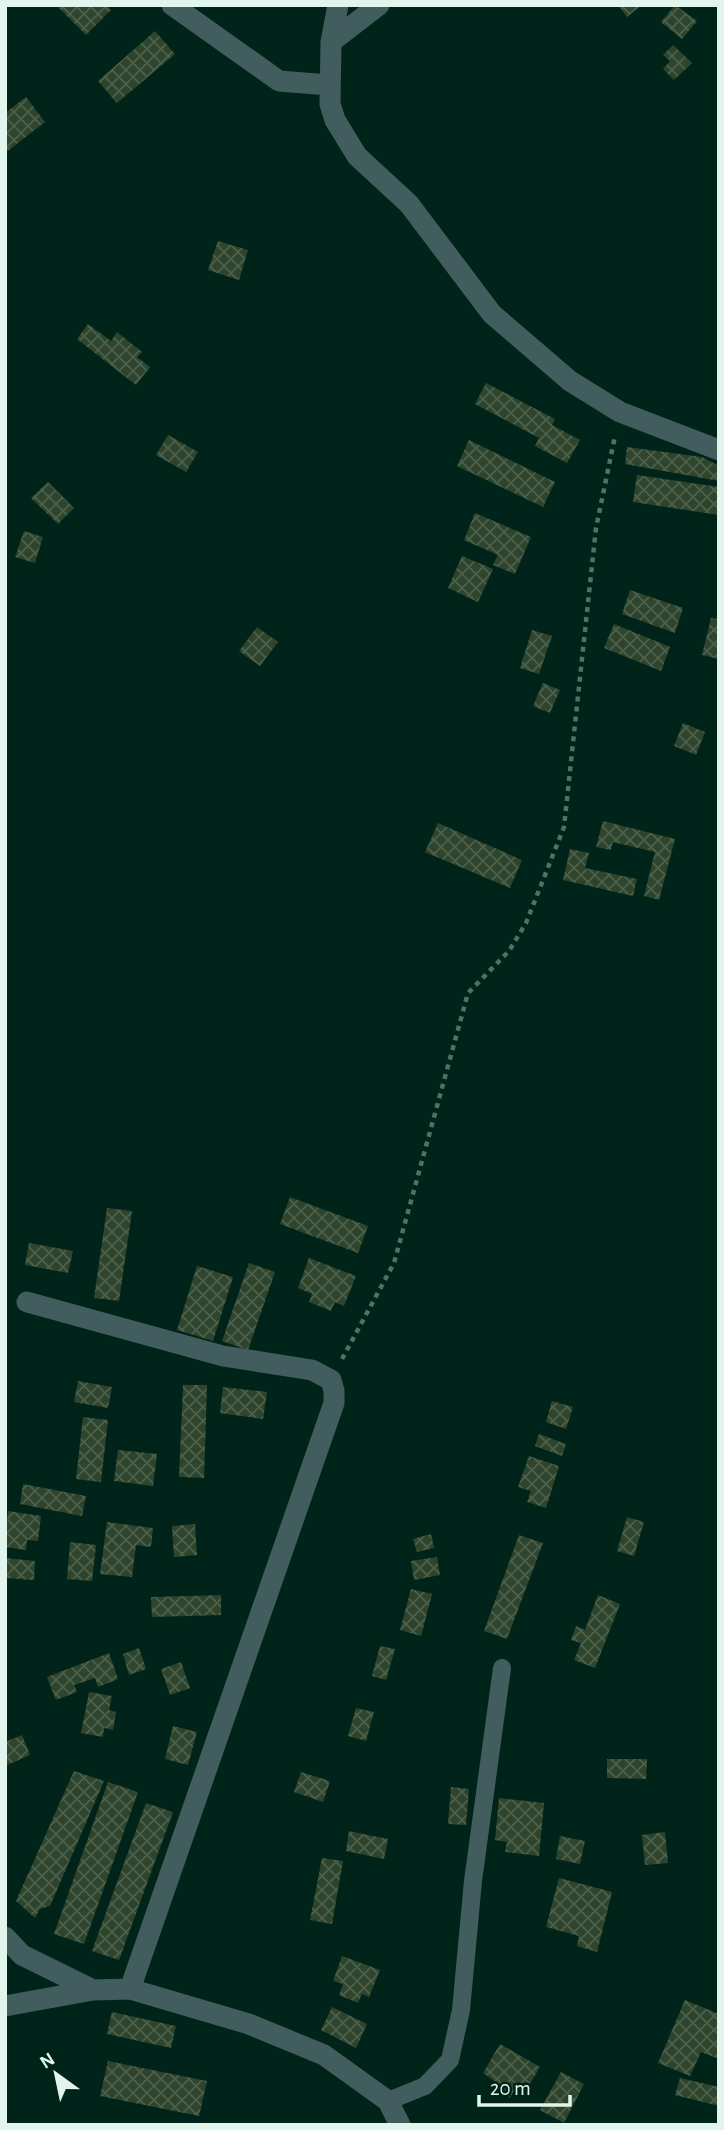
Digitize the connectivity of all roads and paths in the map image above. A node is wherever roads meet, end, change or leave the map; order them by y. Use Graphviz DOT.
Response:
graph roads {
  1 [pos="172,5"];
  2 [pos="338,5"];
  3 [pos="379,5"];
  4 [pos="331,43"];
  5 [pos="329,85"];
  6 [pos="620,412"];
  7 [pos="719,450"];
  8 [pos="27,1302"];
  9 [pos="331,1380"];
  10 [pos="502,1668"];
  11 [pos="5,1937"];
  12 [pos="130,1989"];
  13 [pos="93,1990"];
  14 [pos="5,2006"];
  15 [pos="388,2101"];
  16 [pos="400,2125"];
  1 -- 5 [label="street"];
  2 -- 4 [label="street"];
  3 -- 4 [label="street"];
  4 -- 5 [label="street"];
  5 -- 6 [label="street"];
  6 -- 7 [label="street"];
  6 -- 9 [label="path"];
  8 -- 9 [label="street"];
  9 -- 12 [label="street"];
  10 -- 15 [label="lane"];
  11 -- 13 [label="street"];
  12 -- 13 [label="street"];
  12 -- 15 [label="street"];
  13 -- 14 [label="street"];
  15 -- 16 [label="street"];
}
